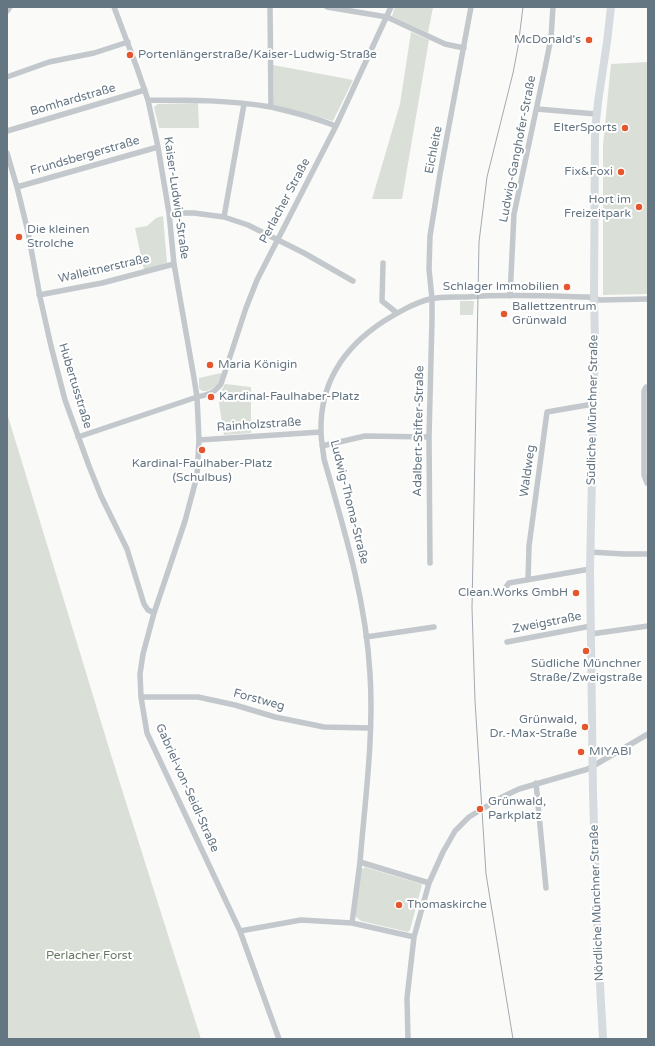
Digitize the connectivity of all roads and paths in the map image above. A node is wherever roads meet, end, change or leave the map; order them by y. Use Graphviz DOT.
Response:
graph roads {
  1 [pos="10,7"];
  2 [pos="114,7"];
  3 [pos="270,7"];
  4 [pos="327,7"];
  5 [pos="391,7"];
  6 [pos="471,7"];
  7 [pos="553,7"];
  8 [pos="611,7"];
  9 [pos="7,11"];
  10 [pos="387,17"];
  11 [pos="128,42"];
  12 [pos="464,48"];
  13 [pos="7,77"];
  14 [pos="145,90"];
  15 [pos="148,100"];
  16 [pos="244,104"];
  17 [pos="271,108"];
  18 [pos="537,109"];
  19 [pos="596,114"];
  20 [pos="336,126"];
  21 [pos="7,131"];
  22 [pos="158,147"];
  23 [pos="7,153"];
  24 [pos="17,187"];
  25 [pos="169,213"];
  26 [pos="224,217"];
  27 [pos="277,239"];
  28 [pos="383,262"];
  29 [pos="174,264"];
  30 [pos="353,281"];
  31 [pos="39,295"];
  32 [pos="510,296"];
  33 [pos="432,298"];
  34 [pos="594,298"];
  35 [pos="648,299"];
  36 [pos="397,313"];
  37 [pos="648,387"];
  38 [pos="197,397"];
  39 [pos="593,404"];
  40 [pos="321,432"];
  41 [pos="78,437"];
  42 [pos="429,437"];
  43 [pos="199,440"];
  44 [pos="322,446"];
  45 [pos="647,483"];
  46 [pos="590,552"];
  47 [pos="648,554"];
  48 [pos="430,563"];
  49 [pos="590,569"];
  50 [pos="528,580"];
  51 [pos="506,587"];
  52 [pos="154,613"];
  53 [pos="648,626"];
  54 [pos="434,628"];
  55 [pos="591,630"];
  56 [pos="366,637"];
  57 [pos="507,642"];
  58 [pos="142,697"];
  59 [pos="370,728"];
  60 [pos="648,734"];
  61 [pos="593,766"];
  62 [pos="536,784"];
  63 [pos="360,862"];
  64 [pos="429,883"];
  65 [pos="546,888"];
  66 [pos="352,923"];
  67 [pos="240,931"];
  68 [pos="414,937"];
  69 [pos="279,1039"];
  70 [pos="408,1039"];
  71 [pos="603,1039"];
  1 -- 9 [label="street"];
  2 -- 11 [label="street, Kaiser-Ludwig-Straße"];
  3 -- 17 [label="street"];
  4 -- 10 [label="street"];
  5 -- 10 [label="street, Perlacher Straße"];
  6 -- 12 [label="street, Eichleite"];
  7 -- 18 [label="street, Ludwig-Ganghofer-Straße"];
  8 -- 19 [label="main road, Südliche Münchner Straße"];
  10 -- 12 [label="street"];
  10 -- 20 [label="street, Perlacher Straße"];
  11 -- 13 [label="street"];
  11 -- 14 [label="street, Kaiser-Ludwig-Straße"];
  12 -- 33 [label="street, Eichleite"];
  14 -- 15 [label="street, Kaiser-Ludwig-Straße"];
  14 -- 21 [label="street, Bomhardstraße"];
  15 -- 16 [label="street"];
  15 -- 22 [label="street, Kaiser-Ludwig-Straße"];
  16 -- 17 [label="street"];
  16 -- 26 [label="street"];
  17 -- 20 [label="street"];
  18 -- 19 [label="street"];
  18 -- 32 [label="street, Ludwig-Ganghofer-Straße"];
  19 -- 34 [label="main road, Südliche Münchner Straße"];
  20 -- 27 [label="street, Perlacher Straße"];
  22 -- 24 [label="street, Frundsbergerstraße"];
  22 -- 25 [label="street, Kaiser-Ludwig-Straße"];
  23 -- 24 [label="street, Hubertusstraße"];
  24 -- 31 [label="street, Hubertusstraße"];
  25 -- 26 [label="street"];
  25 -- 29 [label="street, Kaiser-Ludwig-Straße"];
  26 -- 27 [label="street"];
  27 -- 30 [label="street"];
  27 -- 38 [label="street, Perlacher Straße"];
  28 -- 36 [label="street"];
  29 -- 31 [label="street, Walleitnerstraße"];
  29 -- 38 [label="street, Kaiser-Ludwig-Straße"];
  31 -- 41 [label="street, Hubertusstraße"];
  32 -- 33 [label="street, Ludwig-Thoma-Straße"];
  32 -- 34 [label="street, Ludwig-Thoma-Straße"];
  33 -- 36 [label="street, Ludwig-Thoma-Straße"];
  33 -- 42 [label="street, Adalbert-Stifter-Straße"];
  34 -- 35 [label="street, Ludwig-Thoma-Straße"];
  34 -- 39 [label="main road, Südliche Münchner Straße"];
  36 -- 40 [label="street, Ludwig-Thoma-Straße"];
  37 -- 45 [label="street"];
  38 -- 41 [label="street, Perlacher Straße"];
  38 -- 43 [label="street, Gabriel-von-Seidl-Straße"];
  39 -- 46 [label="main road, Südliche Münchner Straße"];
  39 -- 50 [label="street, Waldweg"];
  40 -- 43 [label="street, Rainholzstraße"];
  40 -- 44 [label="street, Ludwig-Thoma-Straße"];
  41 -- 52 [label="street, Hubertusstraße"];
  42 -- 44 [label="street"];
  42 -- 48 [label="street, Adalbert-Stifter-Straße"];
  43 -- 52 [label="street, Gabriel-von-Seidl-Straße"];
  44 -- 56 [label="street, Ludwig-Thoma-Straße"];
  46 -- 47 [label="street"];
  46 -- 49 [label="main road, Südliche Münchner Straße"];
  49 -- 50 [label="street"];
  49 -- 55 [label="main road, Südliche Münchner Straße"];
  50 -- 51 [label="street"];
  52 -- 58 [label="street, Gabriel-von-Seidl-Straße"];
  53 -- 55 [label="street, Zweigstraße"];
  54 -- 56 [label="street"];
  55 -- 57 [label="street, Zweigstraße"];
  55 -- 61 [label="main road, Südliche Münchner Straße"];
  56 -- 59 [label="street, Ludwig-Thoma-Straße"];
  58 -- 59 [label="street, Forstweg"];
  58 -- 67 [label="street, Gabriel-von-Seidl-Straße"];
  59 -- 63 [label="street, Ludwig-Thoma-Straße"];
  60 -- 61 [label="street"];
  61 -- 62 [label="street"];
  61 -- 71 [label="main road, Nördliche Münchner Straße"];
  62 -- 64 [label="street"];
  62 -- 65 [label="street"];
  63 -- 64 [label="street"];
  63 -- 66 [label="street, Ludwig-Thoma-Straße"];
  64 -- 68 [label="street"];
  66 -- 67 [label="street"];
  66 -- 68 [label="street"];
  67 -- 69 [label="street, Gabriel-von-Seidl-Straße"];
  68 -- 70 [label="street"];
}
